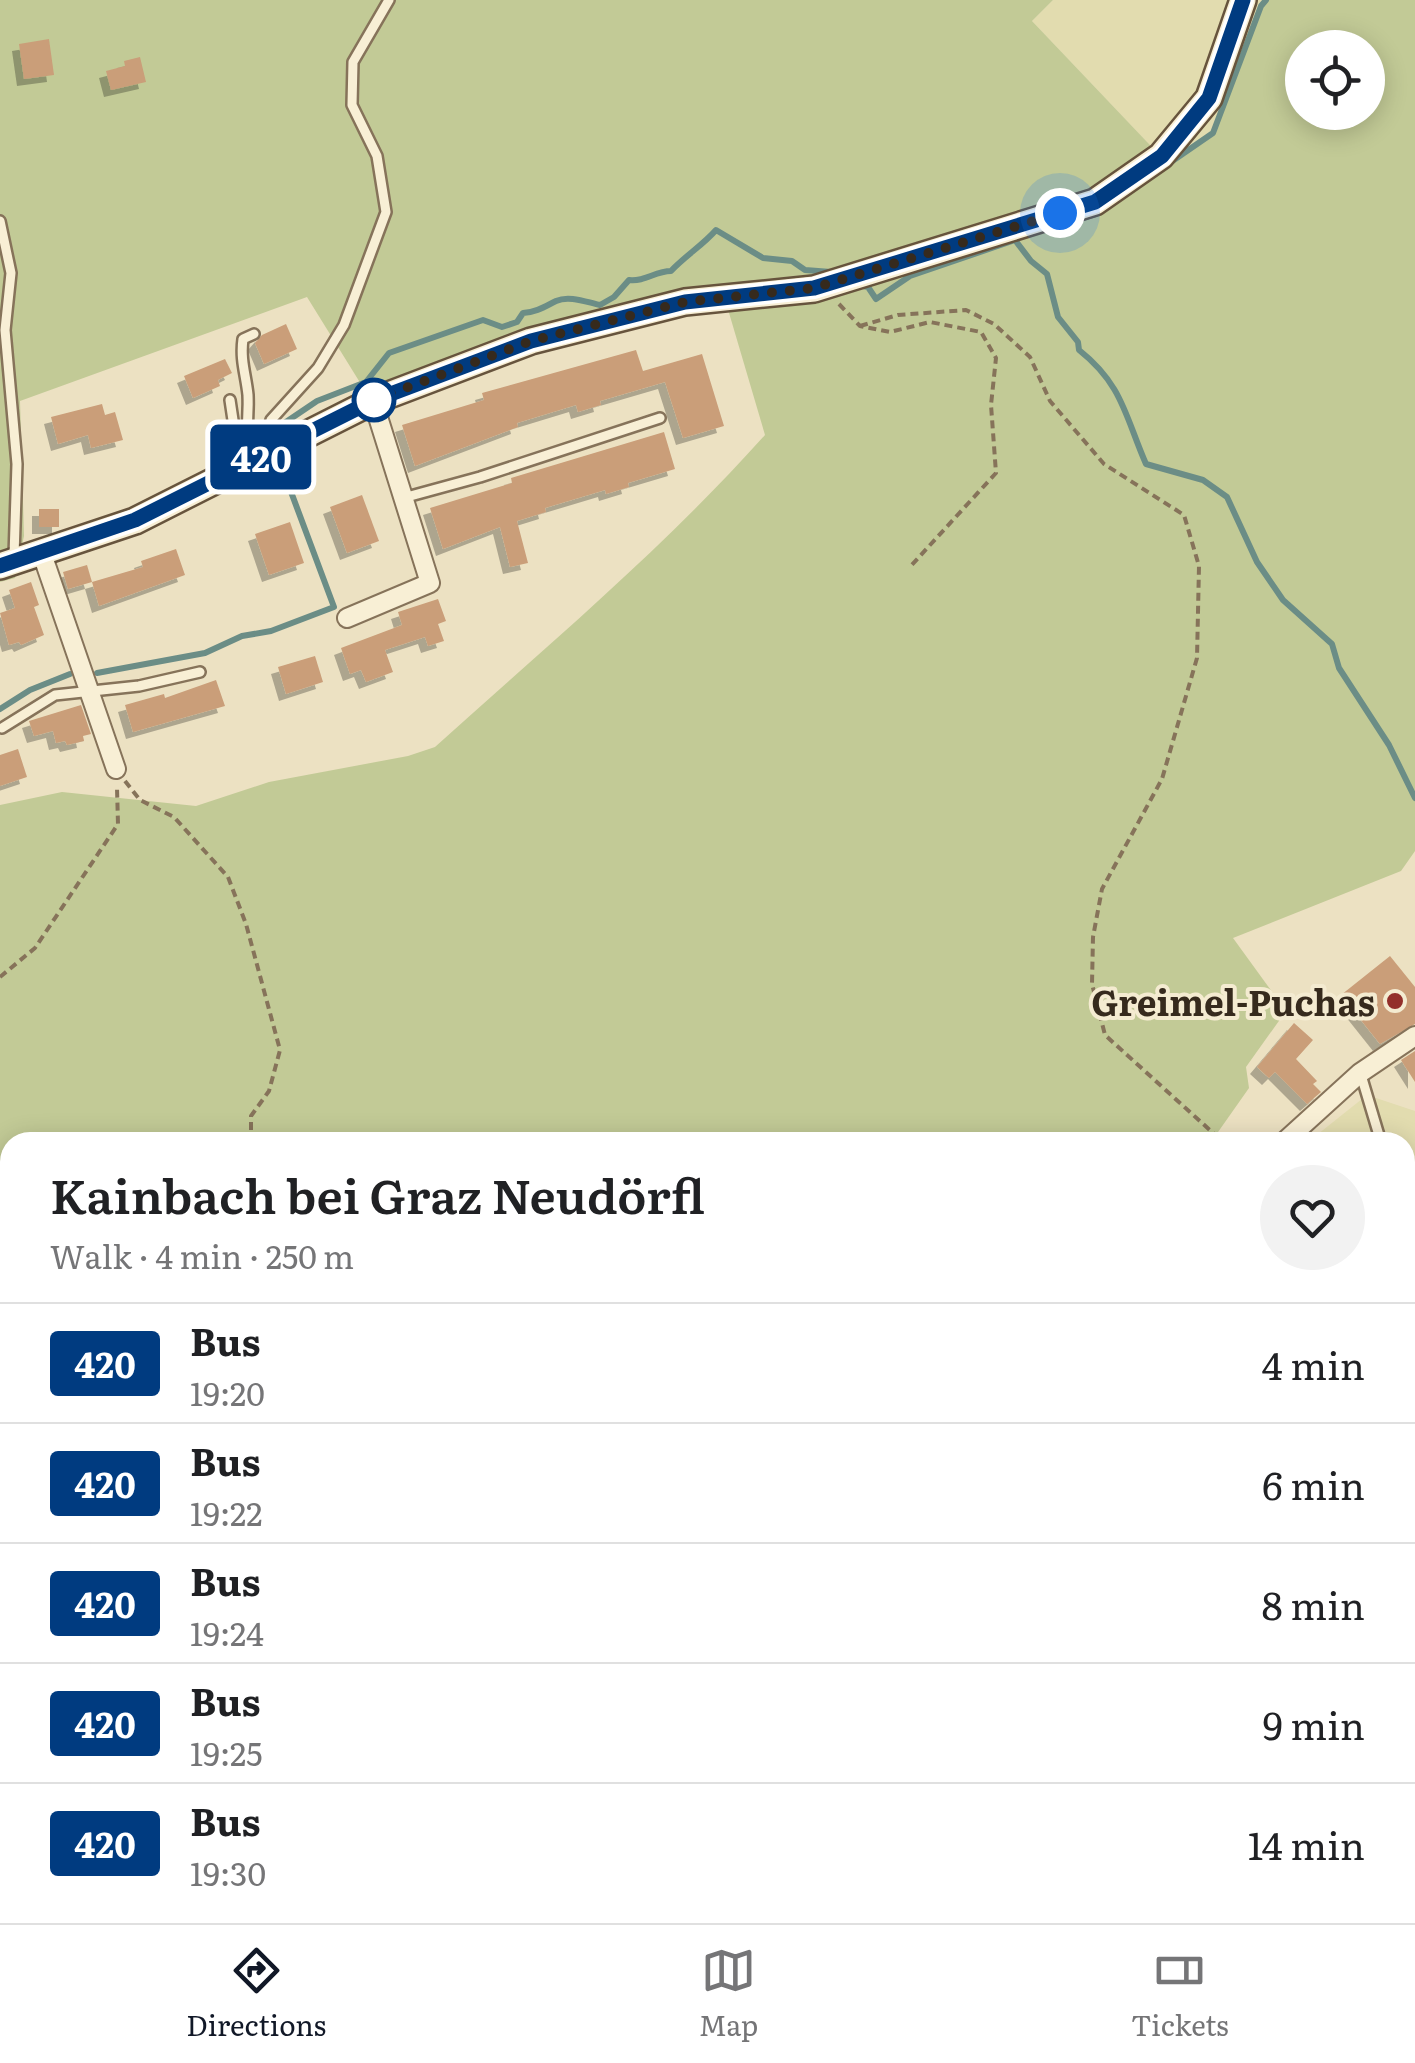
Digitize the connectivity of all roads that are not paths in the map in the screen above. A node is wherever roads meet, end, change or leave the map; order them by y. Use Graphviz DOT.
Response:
graph roads {
  1 [pos="389,0"];
  2 [pos="1243,0"];
  3 [pos="0,221"];
  4 [pos="254,334"];
  5 [pos="230,400"];
  6 [pos="372,401"];
  7 [pos="660,418"];
  8 [pos="250,462"];
  9 [pos="404,498"];
  10 [pos="42,554"];
  11 [pos="7,564"];
  12 [pos="347,618"];
  13 [pos="200,672"];
  14 [pos="89,692"];
  15 [pos="2,728"];
  16 [pos="116,769"];
  17 [pos="1415,1036"];
  18 [pos="1360,1072"];
  19 [pos="1295,1132"];
  20 [pos="1377,1132"];
  1 -- 8 [label="lane"];
  2 -- 6 [label="main road"];
  3 -- 11 [label="lane"];
  4 -- 8 [label="lane"];
  5 -- 8 [label="lane"];
  6 -- 8 [label="main road"];
  6 -- 9 [label="street"];
  7 -- 9 [label="lane"];
  8 -- 10 [label="main road"];
  9 -- 12 [label="street"];
  10 -- 11 [label="main road"];
  10 -- 14 [label="street"];
  13 -- 14 [label="lane"];
  14 -- 15 [label="lane"];
  14 -- 16 [label="street"];
  17 -- 18 [label="street"];
  18 -- 19 [label="street"];
  18 -- 20 [label="lane"];
}
